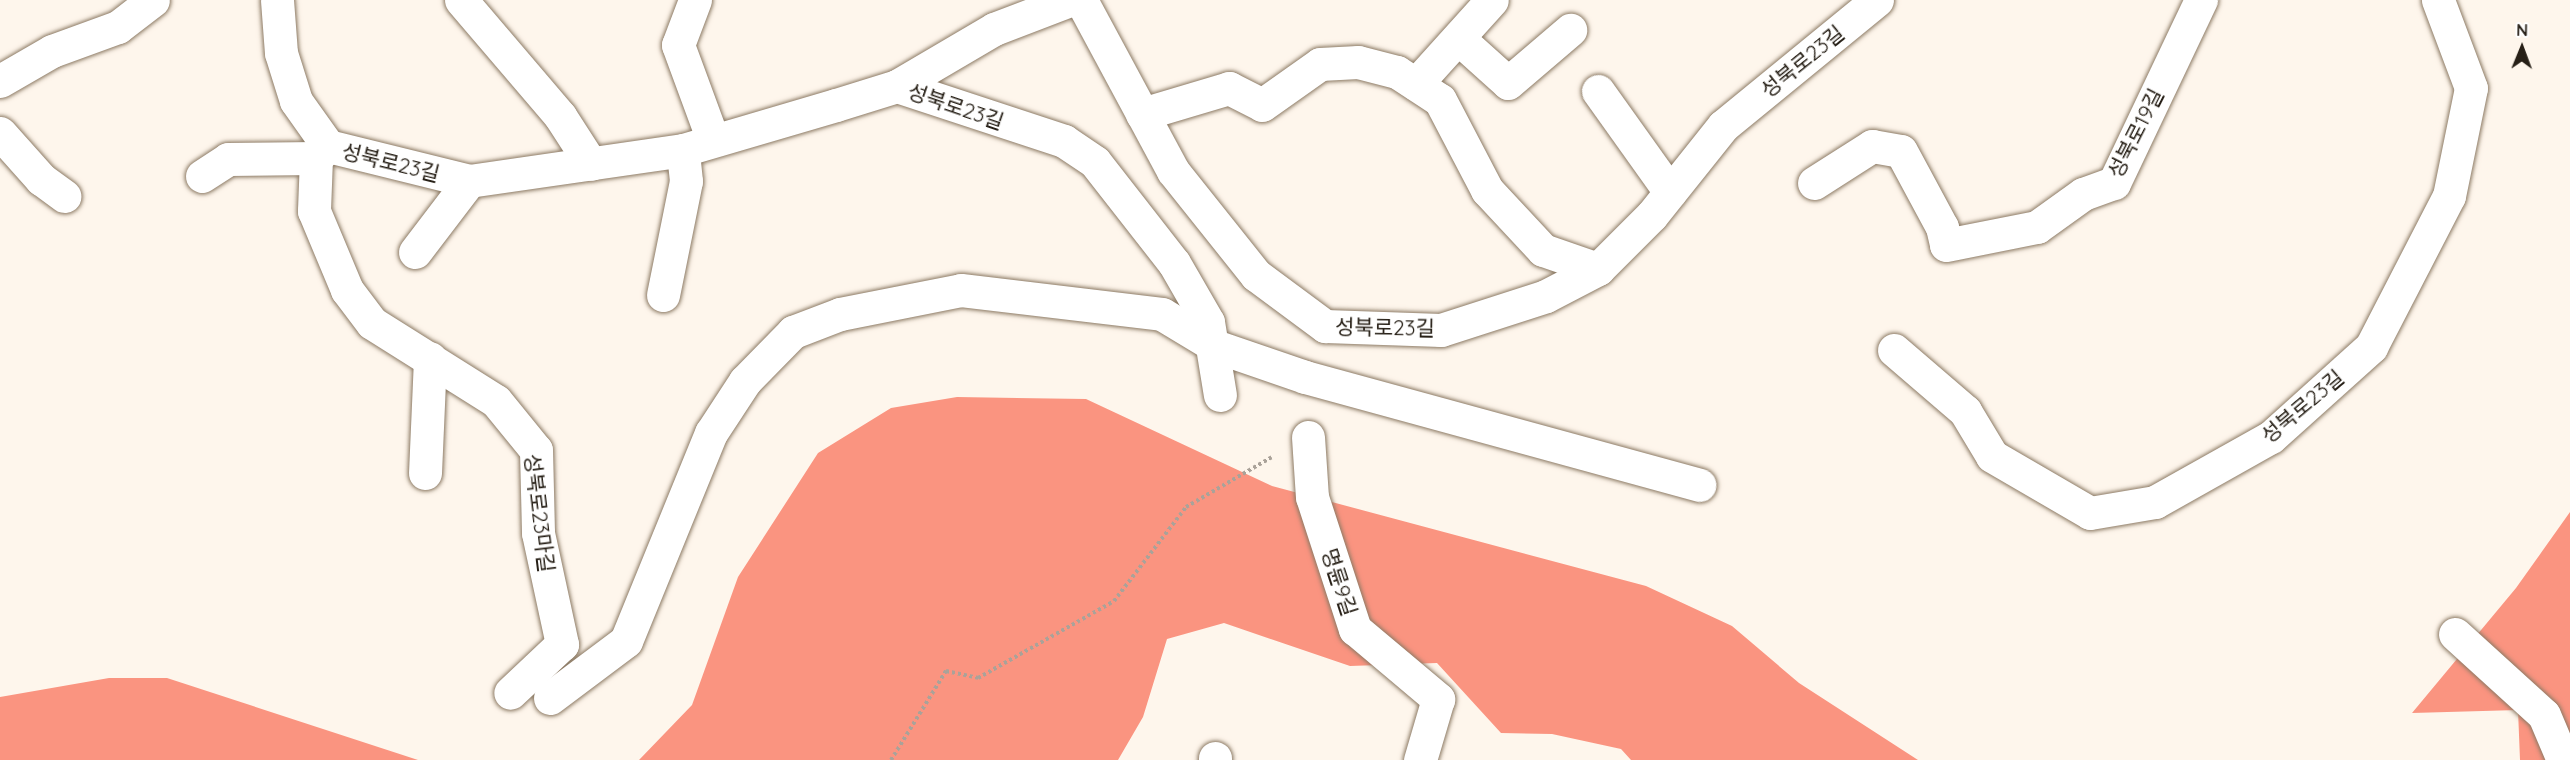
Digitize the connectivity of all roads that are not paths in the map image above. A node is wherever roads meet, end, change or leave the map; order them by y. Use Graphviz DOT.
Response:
graph roads {
  1 [pos="153,0"];
  2 [pos="277,0"];
  3 [pos="461,0"];
  4 [pos="695,0"];
  5 [pos="1070,0"];
  6 [pos="1081,0"];
  7 [pos="1492,0"];
  8 [pos="2201,0"];
  9 [pos="2438,0"];
  10 [pos="1866,4"];
  11 [pos="1570,30"];
  12 [pos="1458,38"];
  13 [pos="0,81"];
  14 [pos="1416,84"];
  15 [pos="897,86"];
  16 [pos="1598,91"];
  17 [pos="1142,114"];
  18 [pos="0,133"];
  19 [pos="698,145"];
  20 [pos="322,152"];
  21 [pos="591,164"];
  22 [pos="202,176"];
  23 [pos="469,181"];
  24 [pos="1814,183"];
  25 [pos="1670,192"];
  26 [pos="64,196"];
  27 [pos="415,252"];
  28 [pos="1598,269"];
  29 [pos="663,295"];
  30 [pos="1215,346"];
  31 [pos="1894,350"];
  32 [pos="430,357"];
  33 [pos="1220,395"];
  34 [pos="1308,437"];
  35 [pos="425,473"];
  36 [pos="1700,484"];
  37 [pos="2455,634"];
  38 [pos="510,693"];
  39 [pos="550,698"];
  40 [pos="1420,760"];
  41 [pos="2563,760"];
  1 -- 13 [label="street"];
  2 -- 20 [label="street, 성북로23길"];
  3 -- 21 [label="street"];
  4 -- 19 [label="street"];
  5 -- 15 [label="street, 성북로23길"];
  6 -- 17 [label="street, 성북로23길"];
  7 -- 12 [label="street"];
  8 -- 24 [label="street, 성북로19길"];
  9 -- 31 [label="street, 성북로23길"];
  10 -- 25 [label="street, 성북로23길"];
  11 -- 12 [label="street"];
  12 -- 14 [label="street"];
  14 -- 17 [label="street"];
  14 -- 28 [label="street"];
  15 -- 19 [label="street, 성북로23길"];
  15 -- 30 [label="street, 성북로23길"];
  16 -- 25 [label="street"];
  17 -- 28 [label="street, 성북로23길"];
  18 -- 26 [label="street"];
  19 -- 21 [label="street, 성북로23길"];
  19 -- 29 [label="street"];
  20 -- 22 [label="street"];
  20 -- 23 [label="street, 성북로23길"];
  20 -- 32 [label="street, 성북로23마길"];
  21 -- 23 [label="street, 성북로23길"];
  23 -- 27 [label="street, 성북로23길"];
  25 -- 28 [label="street, 성북로23길"];
  30 -- 33 [label="street, 성북로23길"];
  30 -- 36 [label="street"];
  30 -- 39 [label="street"];
  32 -- 35 [label="street"];
  32 -- 38 [label="street, 성북로23마길"];
  34 -- 40 [label="street, 명륜9길"];
  37 -- 41 [label="street"];
}
